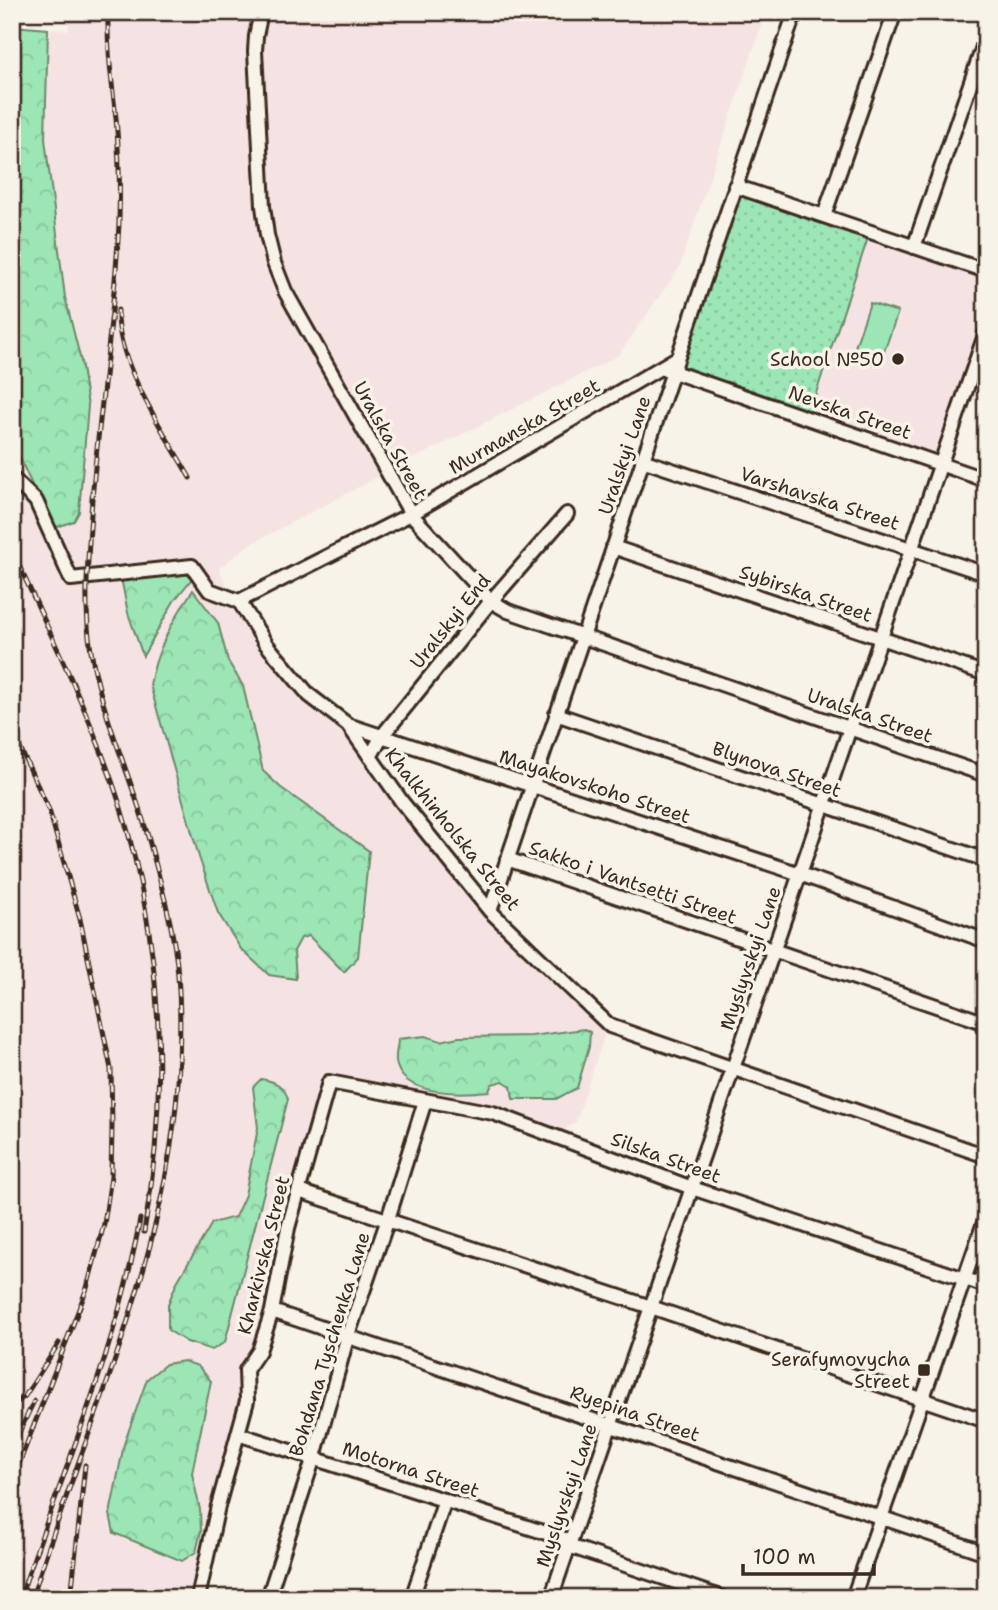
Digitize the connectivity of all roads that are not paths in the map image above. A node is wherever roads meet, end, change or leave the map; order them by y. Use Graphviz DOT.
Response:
graph roads {
  1 [pos="261,12"];
  2 [pos="794,12"];
  3 [pos="895,12"];
  4 [pos="986,38"];
  5 [pos="735,186"];
  6 [pos="824,216"];
  7 [pos="914,247"];
  8 [pos="986,271"];
  9 [pos="986,332"];
  10 [pos="667,369"];
  11 [pos="642,460"];
  12 [pos="940,464"];
  13 [pos="12,478"];
  14 [pos="986,480"];
  15 [pos="411,514"];
  16 [pos="567,514"];
  17 [pos="613,547"];
  18 [pos="911,549"];
  19 [pos="986,574"];
  20 [pos="239,601"];
  21 [pos="491,601"];
  22 [pos="583,636"];
  23 [pos="880,639"];
  24 [pos="986,674"];
  25 [pos="556,714"];
  26 [pos="348,725"];
  27 [pos="850,728"];
  28 [pos="382,736"];
  29 [pos="370,757"];
  30 [pos="986,775"];
  31 [pos="532,785"];
  32 [pos="824,805"];
  33 [pos="507,859"];
  34 [pos="986,860"];
  35 [pos="800,874"];
  36 [pos="490,911"];
  37 [pos="986,941"];
  38 [pos="774,950"];
  39 [pos="986,1023"];
  40 [pos="733,1069"];
  41 [pos="329,1082"];
  42 [pos="425,1101"];
  43 [pos="986,1156"];
  44 [pos="692,1188"];
  45 [pos="299,1191"];
  46 [pos="986,1217"];
  47 [pos="388,1219"];
  48 [pos="964,1279"];
  49 [pos="986,1286"];
  50 [pos="651,1307"];
  51 [pos="272,1311"];
  52 [pos="348,1335"];
  53 [pos="922,1399"];
  54 [pos="986,1421"];
  55 [pos="611,1425"];
  56 [pos="238,1434"];
  57 [pos="314,1457"];
  58 [pos="445,1500"];
  59 [pos="881,1517"];
  60 [pos="570,1544"];
  61 [pos="986,1553"];
  62 [pos="696,1593"];
  63 [pos="198,1598"];
  64 [pos="268,1598"];
  65 [pos="412,1598"];
  66 [pos="551,1598"];
  67 [pos="723,1598"];
  68 [pos="853,1598"];
  1 -- 15 [label="street, Uralska Street"];
  2 -- 5 [label="street"];
  3 -- 6 [label="street"];
  4 -- 7 [label="street"];
  5 -- 6 [label="street"];
  5 -- 10 [label="street, Murmanska Street"];
  6 -- 7 [label="street"];
  7 -- 8 [label="street"];
  9 -- 12 [label="street, Myslyvskyi Lane"];
  10 -- 11 [label="street, Uralskyi Lane"];
  10 -- 12 [label="street, Nevska Street"];
  10 -- 15 [label="street, Murmanska Street"];
  11 -- 17 [label="street, Uralskyi Lane"];
  11 -- 18 [label="street, Varshavska Street"];
  12 -- 14 [label="street, Nevska Street"];
  12 -- 18 [label="street, Myslyvskyi Lane"];
  13 -- 20 [label="street"];
  15 -- 20 [label="street, Murmanska Street"];
  15 -- 21 [label="street, Uralska Street"];
  16 -- 21 [label="street, Uralskyi End"];
  17 -- 22 [label="street, Uralskyi Lane"];
  17 -- 23 [label="street, Sybirska Street"];
  18 -- 19 [label="street, Varshavska Street"];
  18 -- 23 [label="street, Myslyvskyi Lane"];
  20 -- 26 [label="street, Mayakovskoho Street"];
  21 -- 22 [label="street, Uralska Street"];
  21 -- 28 [label="street, Uralskyi End"];
  22 -- 25 [label="street, Uralskyi Lane"];
  22 -- 27 [label="street, Uralska Street"];
  23 -- 24 [label="street, Sybirska Street"];
  23 -- 27 [label="street, Myslyvskyi Lane"];
  25 -- 31 [label="street, Uralskyi Lane"];
  25 -- 32 [label="street, Blynova Street"];
  26 -- 28 [label="street, Mayakovskoho Street"];
  26 -- 29 [label="street, Khalkhinholska Street"];
  27 -- 30 [label="street, Uralska Street"];
  27 -- 32 [label="street, Myslyvskyi Lane"];
  28 -- 29 [label="street, Uralskyi End"];
  28 -- 31 [label="street, Mayakovskoho Street"];
  29 -- 36 [label="street, Khalkhinholska Street"];
  31 -- 33 [label="street, Uralskyi Lane"];
  31 -- 35 [label="street, Mayakovskoho Street"];
  32 -- 34 [label="street, Blynova Street"];
  32 -- 35 [label="street, Myslyvskyi Lane"];
  33 -- 36 [label="street, Uralskyi Lane"];
  33 -- 38 [label="street, Sakko i Vantsetti Street"];
  35 -- 37 [label="street, Mayakovskoho Street"];
  35 -- 38 [label="street, Myslyvskyi Lane"];
  36 -- 40 [label="street, Khalkhinholska Street"];
  38 -- 39 [label="street, Sakko i Vantsetti Street"];
  38 -- 40 [label="street, Myslyvskyi Lane"];
  40 -- 43 [label="street, Khalkhinholska Street"];
  40 -- 44 [label="street, Myslyvskyi Lane"];
  41 -- 42 [label="street, Silska Street"];
  41 -- 45 [label="street, Kharkivska Street"];
  42 -- 44 [label="street, Silska Street"];
  42 -- 47 [label="street, Bohdana Tyschenka Lane"];
  44 -- 48 [label="street, Silska Street"];
  44 -- 50 [label="street, Myslyvskyi Lane"];
  45 -- 47 [label="street"];
  45 -- 51 [label="street, Kharkivska Street"];
  46 -- 48 [label="street"];
  47 -- 50 [label="street"];
  47 -- 52 [label="street, Bohdana Tyschenka Lane"];
  48 -- 49 [label="street, Silska Street"];
  48 -- 53 [label="street"];
  50 -- 53 [label="street"];
  50 -- 55 [label="street, Myslyvskyi Lane"];
  51 -- 52 [label="street, Ryepina Street"];
  51 -- 56 [label="street, Kharkivska Street"];
  52 -- 55 [label="street, Ryepina Street"];
  52 -- 57 [label="street, Bohdana Tyschenka Lane"];
  53 -- 54 [label="street"];
  53 -- 59 [label="street"];
  55 -- 59 [label="street, Ryepina Street"];
  55 -- 60 [label="street, Myslyvskyi Lane"];
  56 -- 57 [label="street, Motorna Street"];
  56 -- 63 [label="street, Kharkivska Street"];
  57 -- 58 [label="street, Motorna Street"];
  57 -- 64 [label="street, Bohdana Tyschenka Lane"];
  58 -- 60 [label="street, Motorna Street"];
  58 -- 65 [label="street"];
  59 -- 61 [label="street, Ryepina Street"];
  59 -- 68 [label="street"];
  60 -- 62 [label="street, Motorna Street"];
  60 -- 66 [label="street, Myslyvskyi Lane"];
  62 -- 67 [label="street, Motorna Street"];
}
